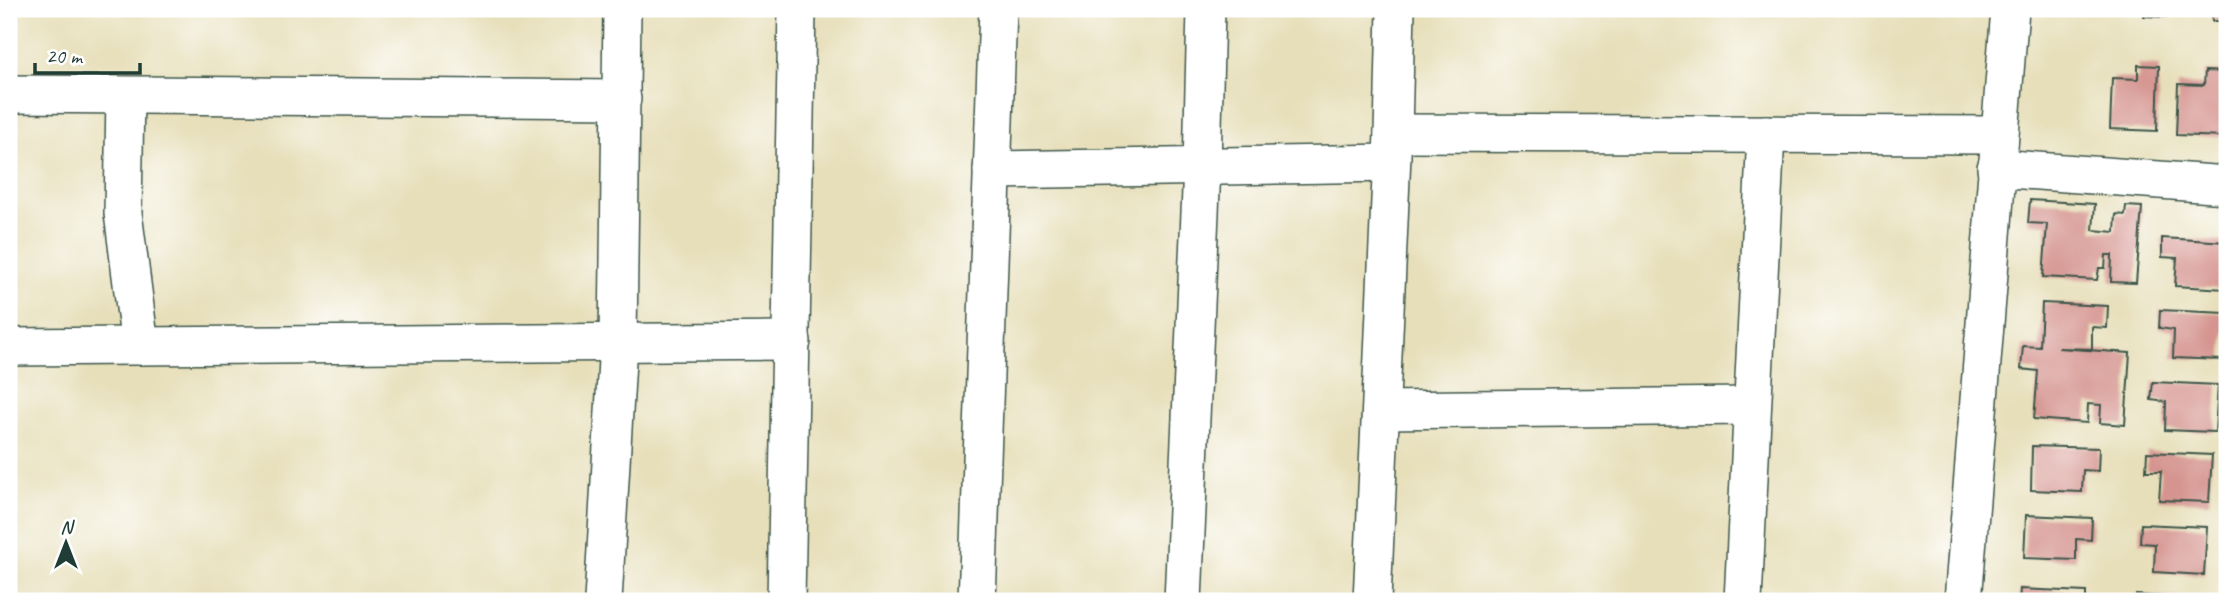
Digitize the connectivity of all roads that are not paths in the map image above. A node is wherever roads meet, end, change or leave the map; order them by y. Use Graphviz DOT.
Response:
graph roads {
  1 [pos="622,9"];
  2 [pos="797,9"];
  3 [pos="998,9"];
  4 [pos="1206,9"];
  5 [pos="1396,9"];
  6 [pos="2010,9"];
  7 [pos="9,94"];
  8 [pos="125,96"];
  9 [pos="622,99"];
  10 [pos="1766,134"];
  11 [pos="1392,148"];
  12 [pos="1997,151"];
  13 [pos="1202,167"];
  14 [pos="992,170"];
  15 [pos="2227,185"];
  16 [pos="792,341"];
  17 [pos="618,342"];
  18 [pos="140,346"];
  19 [pos="9,347"];
  20 [pos="1752,406"];
  21 [pos="1381,410"];
  22 [pos="603,601"];
  23 [pos="786,601"];
  24 [pos="978,601"];
  25 [pos="1184,601"];
  26 [pos="1372,601"];
  27 [pos="1742,601"];
  28 [pos="1963,601"];
  1 -- 9 [label="street"];
  2 -- 16 [label="street"];
  3 -- 14 [label="street"];
  4 -- 13 [label="street"];
  5 -- 11 [label="street"];
  6 -- 12 [label="street"];
  7 -- 8 [label="street"];
  8 -- 9 [label="street"];
  8 -- 18 [label="street"];
  9 -- 17 [label="street"];
  10 -- 11 [label="street"];
  10 -- 12 [label="street"];
  10 -- 20 [label="street"];
  11 -- 13 [label="street"];
  11 -- 21 [label="street"];
  12 -- 15 [label="street"];
  12 -- 28 [label="street"];
  13 -- 14 [label="street"];
  13 -- 25 [label="street"];
  14 -- 24 [label="street"];
  16 -- 17 [label="street"];
  16 -- 23 [label="street"];
  17 -- 18 [label="street"];
  17 -- 22 [label="street"];
  18 -- 19 [label="street"];
  20 -- 21 [label="street"];
  20 -- 27 [label="street"];
  21 -- 26 [label="street"];
}
